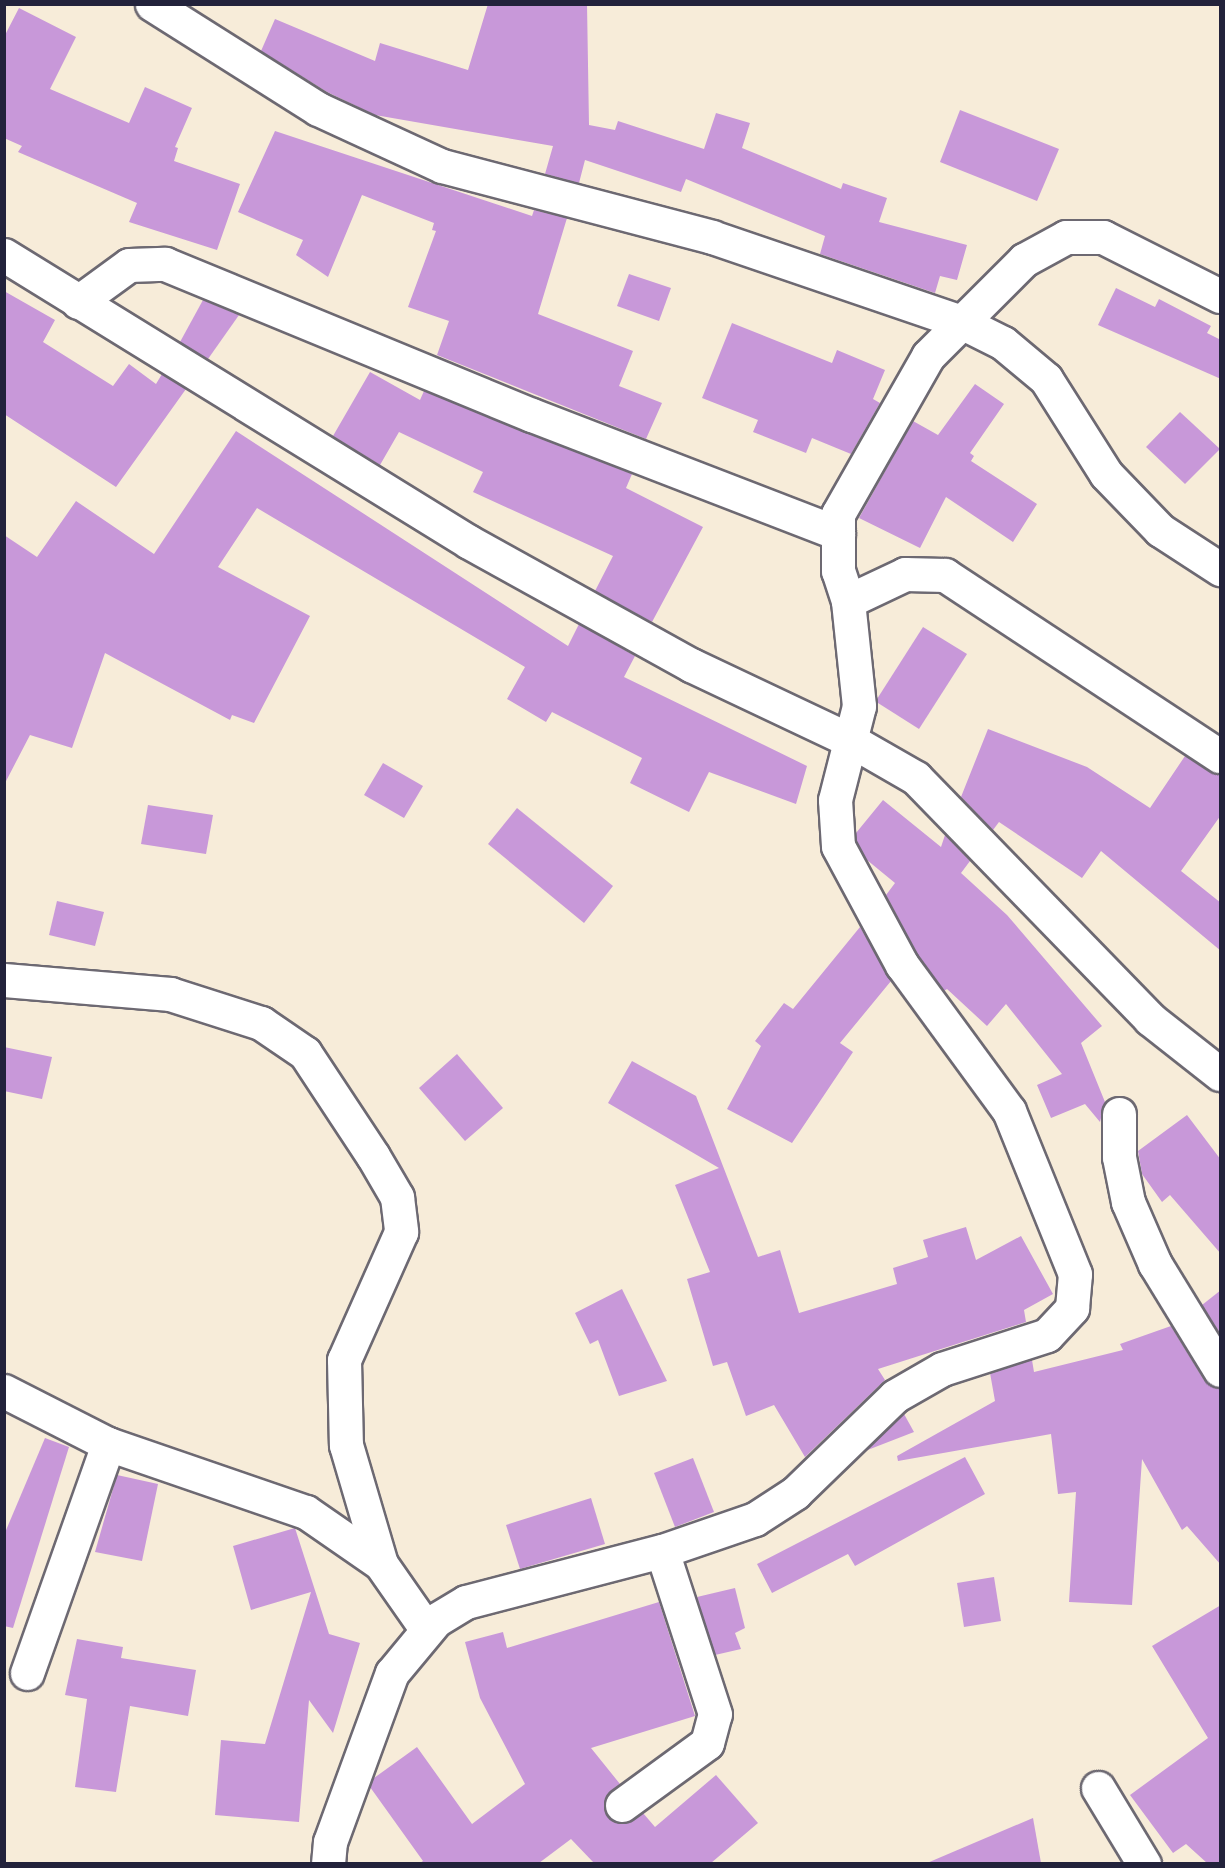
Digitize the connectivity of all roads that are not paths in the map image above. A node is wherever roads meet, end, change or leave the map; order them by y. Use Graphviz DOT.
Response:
graph roads {
  1 [pos="152,4"];
  2 [pos="4,255"];
  3 [pos="1221,296"];
  4 [pos="78,302"];
  5 [pos="961,322"];
  6 [pos="838,533"];
  7 [pos="1221,569"];
  8 [pos="848,601"];
  9 [pos="850,740"];
  10 [pos="1221,756"];
  11 [pos="4,980"];
  12 [pos="1221,1074"];
  13 [pos="1119,1114"];
  14 [pos="1221,1370"];
  15 [pos="4,1391"];
  16 [pos="108,1444"];
  17 [pos="662,1551"];
  18 [pos="381,1564"];
  19 [pos="427,1629"];
  20 [pos="27,1673"];
  21 [pos="1098,1788"];
  22 [pos="622,1805"];
  23 [pos="328,1863"];
  24 [pos="1144,1863"];
  1 -- 5 [label="street"];
  2 -- 4 [label="street"];
  3 -- 5 [label="street"];
  4 -- 6 [label="street"];
  4 -- 9 [label="street"];
  5 -- 6 [label="street"];
  5 -- 7 [label="street"];
  6 -- 8 [label="street"];
  8 -- 9 [label="street"];
  8 -- 10 [label="street"];
  9 -- 12 [label="street"];
  9 -- 17 [label="street"];
  11 -- 18 [label="street"];
  13 -- 14 [label="street"];
  15 -- 16 [label="street"];
  16 -- 18 [label="street"];
  16 -- 20 [label="street"];
  17 -- 19 [label="street"];
  17 -- 22 [label="street"];
  18 -- 19 [label="street"];
  19 -- 23 [label="street"];
  21 -- 24 [label="street"];
}
